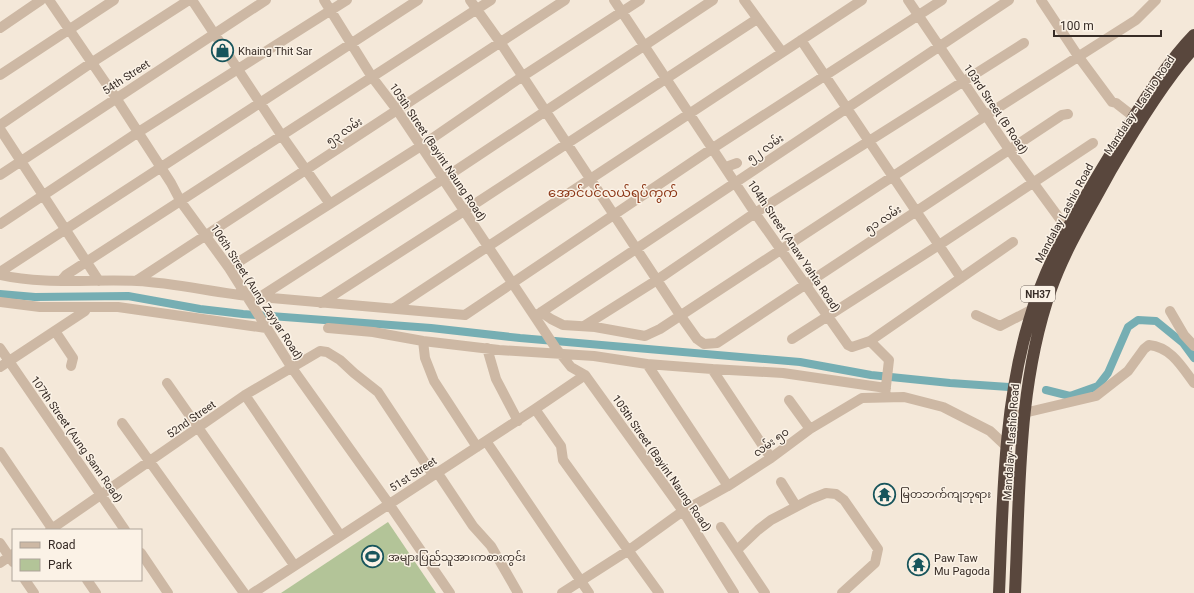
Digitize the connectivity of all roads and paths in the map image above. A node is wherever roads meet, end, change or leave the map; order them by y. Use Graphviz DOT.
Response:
graph roads {
  1 [pos="41,0"];
  2 [pos="49,0"];
  3 [pos="114,0"];
  4 [pos="189,0"];
  5 [pos="192,0"];
  6 [pos="266,0"];
  7 [pos="324,0"];
  8 [pos="347,0"];
  9 [pos="418,0"];
  10 [pos="470,0"];
  11 [pos="492,0"];
  12 [pos="565,0"];
  13 [pos="614,0"];
  14 [pos="640,0"];
  15 [pos="713,0"];
  16 [pos="744,0"];
  17 [pos="862,0"];
  18 [pos="908,0"];
  19 [pos="942,0"];
  20 [pos="1009,0"];
  21 [pos="1041,0"];
  22 [pos="1155,0"];
  23 [pos="702,3"];
  24 [pos="331,10"];
  25 [pos="476,10"];
  26 [pos="622,12"];
  27 [pos="918,16"];
  28 [pos="757,19"];
  29 [pos="0,28"];
  30 [pos="68,30"];
  31 [pos="215,33"];
  32 [pos="1194,35"];
  33 [pos="801,40"];
  34 [pos="352,42"];
  35 [pos="500,42"];
  36 [pos="1024,43"];
  37 [pos="644,45"];
  38 [pos="939,48"];
  39 [pos="1194,48"];
  40 [pos="782,52"];
  41 [pos="1078,56"];
  42 [pos="91,63"];
  43 [pos="238,68"];
  44 [pos="0,75"];
  45 [pos="523,76"];
  46 [pos="825,76"];
  47 [pos="372,77"];
  48 [pos="666,77"];
  49 [pos="963,82"];
  50 [pos="116,98"];
  51 [pos="260,102"];
  52 [pos="847,109"];
  53 [pos="397,110"];
  54 [pos="545,110"];
  55 [pos="690,114"];
  56 [pos="1068,114"];
  57 [pos="985,116"];
  58 [pos="1134,117"];
  59 [pos="0,125"];
  60 [pos="0,129"];
  61 [pos="138,133"];
  62 [pos="282,136"];
  63 [pos="869,142"];
  64 [pos="1093,143"];
  65 [pos="567,144"];
  66 [pos="421,146"];
  67 [pos="713,148"];
  68 [pos="1010,151"];
  69 [pos="22,161"];
  70 [pos="737,163"];
  71 [pos="160,167"];
  72 [pos="726,167"];
  73 [pos="306,170"];
  74 [pos="0,175"];
  75 [pos="893,177"];
  76 [pos="443,179"];
  77 [pos="591,179"];
  78 [pos="736,182"];
  79 [pos="1032,182"];
  80 [pos="44,196"];
  81 [pos="181,202"];
  82 [pos="330,204"];
  83 [pos="464,211"];
  84 [pos="917,212"];
  85 [pos="755,213"];
  86 [pos="613,214"];
  87 [pos="0,224"];
  88 [pos="67,230"];
  89 [pos="1072,232"];
  90 [pos="206,235"];
  91 [pos="1013,242"];
  92 [pos="939,245"];
  93 [pos="488,247"];
  94 [pos="637,248"];
  95 [pos="780,250"];
  96 [pos="86,263"];
  97 [pos="229,268"];
  98 [pos="0,274"];
  99 [pos="961,278"];
  100 [pos="657,280"];
  101 [pos="61,281"];
  102 [pos="99,281"];
  103 [pos="136,281"];
  104 [pos="512,282"];
  105 [pos="804,284"];
  106 [pos="260,297"];
  107 [pos="249,298"];
  108 [pos="0,302"];
  109 [pos="321,303"];
  110 [pos="87,307"];
  111 [pos="393,309"];
  112 [pos="1033,309"];
  113 [pos="1170,311"];
  114 [pos="538,314"];
  115 [pos="680,315"];
  116 [pos="976,315"];
  117 [pos="826,316"];
  118 [pos="264,325"];
  119 [pos="584,326"];
  120 [pos="328,328"];
  121 [pos="55,331"];
  122 [pos="792,339"];
  123 [pos="423,341"];
  124 [pos="870,341"];
  125 [pos="1194,346"];
  126 [pos="0,348"];
  127 [pos="487,348"];
  128 [pos="558,351"];
  129 [pos="4,364"];
  130 [pos="647,364"];
  131 [pos="71,366"];
  132 [pos="292,368"];
  133 [pos="712,370"];
  134 [pos="585,375"];
  135 [pos="167,383"];
  136 [pos="1194,383"];
  137 [pos="886,392"];
  138 [pos="245,395"];
  139 [pos="789,400"];
  140 [pos="535,409"];
  141 [pos="1024,413"];
  142 [pos="1011,414"];
  143 [pos="518,421"];
  144 [pos="122,423"];
  145 [pos="199,427"];
  146 [pos="810,429"];
  147 [pos="482,444"];
  148 [pos="1007,447"];
  149 [pos="0,452"];
  150 [pos="771,458"];
  151 [pos="149,462"];
  152 [pos="435,474"];
  153 [pos="781,482"];
  154 [pos="728,486"];
  155 [pos="102,495"];
  156 [pos="389,504"];
  157 [pos="796,506"];
  158 [pos="683,511"];
  159 [pos="721,527"];
  160 [pos="51,529"];
  161 [pos="53,529"];
  162 [pos="124,529"];
  163 [pos="340,536"];
  164 [pos="0,543"];
  165 [pos="629,550"];
  166 [pos="737,550"];
  167 [pos="142,555"];
  168 [pos="12,558"];
  169 [pos="0,563"];
  170 [pos="294,565"];
  171 [pos="26,581"];
  172 [pos="88,581"];
  173 [pos="581,581"];
  174 [pos="34,593"];
  175 [pos="96,593"];
  176 [pos="168,593"];
  177 [pos="244,593"];
  178 [pos="253,593"];
  179 [pos="450,593"];
  180 [pos="518,593"];
  181 [pos="562,593"];
  182 [pos="589,593"];
  183 [pos="659,593"];
  184 [pos="734,593"];
  185 [pos="765,593"];
  186 [pos="842,593"];
  187 [pos="999,593"];
  188 [pos="1015,593"];
  1 -- 29 [label="street"];
  2 -- 30 [label="street, 106th Street (Aung Zayyar Road)"];
  3 -- 30 [label="street"];
  4 -- 42 [label="street"];
  5 -- 31 [label="street"];
  6 -- 31 [label="street, 54th Street"];
  7 -- 24 [label="street, 105th Street (Bayint Naung Road)"];
  8 -- 24 [label="street"];
  9 -- 34 [label="street"];
  10 -- 25 [label="street"];
  11 -- 25 [label="street"];
  12 -- 35 [label="street, ၅၃ လမ်း"];
  13 -- 26 [label="street, 104th Street (Anaw Yahta Road)"];
  14 -- 26 [label="street"];
  15 -- 23 [label="street"];
  16 -- 28 [label="street"];
  17 -- 33 [label="street"];
  18 -- 27 [label="street, 103rd Street (B Road)"];
  19 -- 27 [label="street"];
  20 -- 38 [label="street, ၅၂ လမ်း"];
  21 -- 41 [label="street"];
  22 -- 41 [label="street"];
  23 -- 37 [label="street"];
  24 -- 34 [label="street, 105th Street (Bayint Naung Road)"];
  24 -- 43 [label="street"];
  25 -- 35 [label="street"];
  25 -- 47 [label="street"];
  26 -- 37 [label="street, 104th Street (Anaw Yahta Road)"];
  26 -- 45 [label="street"];
  27 -- 38 [label="street, 103rd Street (B Road)"];
  27 -- 46 [label="street"];
  28 -- 40 [label="street"];
  28 -- 48 [label="street"];
  30 -- 42 [label="street, 106th Street (Aung Zayyar Road)"];
  30 -- 44 [label="street"];
  31 -- 43 [label="street"];
  31 -- 50 [label="street, 54th Street"];
  32 -- 58 [label="highway, Mandalay Lashio Road / NH37"];
  33 -- 40 [label="street"];
  33 -- 46 [label="street"];
  34 -- 47 [label="street, 105th Street (Bayint Naung Road)"];
  34 -- 51 [label="street"];
  35 -- 45 [label="street"];
  35 -- 53 [label="street, ၅၃ လမ်း"];
  36 -- 49 [label="street"];
  37 -- 48 [label="street, 104th Street (Anaw Yahta Road)"];
  37 -- 54 [label="street"];
  38 -- 49 [label="street, 103rd Street (B Road)"];
  38 -- 52 [label="street, ၅၂ လမ်း"];
  39 -- 89 [label="highway, Mandalay - Lashio Road / NH37"];
  40 -- 55 [label="street"];
  41 -- 57 [label="street"];
  41 -- 58 [label="street"];
  42 -- 50 [label="street, 106th Street (Aung Zayyar Road)"];
  42 -- 59 [label="street"];
  43 -- 51 [label="street"];
  43 -- 61 [label="street"];
  45 -- 54 [label="street"];
  45 -- 66 [label="street"];
  46 -- 52 [label="street"];
  46 -- 67 [label="street"];
  47 -- 53 [label="street, 105th Street (Bayint Naung Road)"];
  47 -- 62 [label="street"];
  48 -- 55 [label="street, 104th Street (Anaw Yahta Road)"];
  48 -- 65 [label="street"];
  49 -- 57 [label="street, 103rd Street (B Road)"];
  49 -- 63 [label="street"];
  50 -- 61 [label="street, 106th Street (Aung Zayyar Road)"];
  50 -- 69 [label="street, 54th Street"];
  51 -- 62 [label="street"];
  51 -- 71 [label="street"];
  52 -- 63 [label="street"];
  52 -- 78 [label="street, ၅၂ လမ်း"];
  53 -- 66 [label="street, 105th Street (Bayint Naung Road)"];
  53 -- 73 [label="street, ၅၃ လမ်း"];
  54 -- 65 [label="street"];
  54 -- 76 [label="street"];
  55 -- 67 [label="street, 104th Street (Anaw Yahta Road)"];
  55 -- 77 [label="street"];
  56 -- 68 [label="street, ၅၁ လမ်း"];
  57 -- 68 [label="street, 103rd Street (B Road)"];
  57 -- 75 [label="street"];
  58 -- 89 [label="highway, Mandalay Lashio Road / NH37"];
  60 -- 69 [label="street"];
  61 -- 71 [label="street, 106th Street (Aung Zayyar Road)"];
  61 -- 80 [label="street"];
  62 -- 73 [label="street"];
  62 -- 81 [label="street"];
  63 -- 75 [label="street"];
  63 -- 85 [label="street"];
  64 -- 79 [label="street"];
  65 -- 77 [label="street"];
  65 -- 83 [label="street"];
  66 -- 76 [label="street, 105th Street (Bayint Naung Road)"];
  66 -- 82 [label="street"];
  67 -- 72 [label="street, 104th Street (Anaw Yahta Road)"];
  67 -- 86 [label="street"];
  68 -- 79 [label="street, 103rd Street (B Road)"];
  68 -- 84 [label="street, ၅၁ လမ်း"];
  69 -- 74 [label="street, 54th Street"];
  69 -- 80 [label="street"];
  70 -- 72 [label="street"];
  71 -- 81 [label="street, 106th Street (Aung Zayyar Road)"];
  71 -- 88 [label="street"];
  72 -- 78 [label="street, 104th Street (Anaw Yahta Road)"];
  73 -- 82 [label="street"];
  73 -- 90 [label="street, ၅၃ လမ်း"];
  75 -- 84 [label="street"];
  75 -- 95 [label="street"];
  76 -- 83 [label="street, 105th Street (Bayint Naung Road)"];
  76 -- 106 [label="street"];
  77 -- 86 [label="street"];
  77 -- 93 [label="street"];
  78 -- 85 [label="street, 104th Street (Anaw Yahta Road)"];
  78 -- 94 [label="street, ၅၂ လမ်း"];
  79 -- 89 [label="street, 103rd Street (B Road)"];
  79 -- 92 [label="street"];
  80 -- 87 [label="street"];
  80 -- 88 [label="street"];
  81 -- 90 [label="street, 106th Street (Aung Zayyar Road)"];
  81 -- 96 [label="street"];
  82 -- 97 [label="street"];
  83 -- 93 [label="street, 105th Street (Bayint Naung Road)"];
  83 -- 109 [label="street"];
  84 -- 92 [label="street"];
  84 -- 105 [label="street, ၅၁ လမ်း"];
  85 -- 95 [label="street, 104th Street (Anaw Yahta Road)"];
  85 -- 100 [label="street"];
  86 -- 94 [label="street"];
  86 -- 104 [label="street"];
  88 -- 96 [label="street"];
  88 -- 98 [label="street"];
  89 -- 112 [label="highway, Mandalay Lashio Road / NH37"];
  89 -- 141 [label="highway, Mandalay - Lashio Road / NH37"];
  90 -- 97 [label="street, 106th Street (Aung Zayyar Road)"];
  90 -- 103 [label="street, ၅၃ လမ်း"];
  91 -- 99 [label="street"];
  92 -- 99 [label="street"];
  92 -- 117 [label="street"];
  93 -- 104 [label="street, 105th Street (Bayint Naung Road)"];
  93 -- 111 [label="street"];
  94 -- 100 [label="street"];
  94 -- 114 [label="street, ၅၂ လမ်း"];
  95 -- 105 [label="street, 104th Street (Anaw Yahta Road)"];
  95 -- 115 [label="street"];
  96 -- 101 [label="street"];
  96 -- 102 [label="street"];
  97 -- 107 [label="street, 106th Street (Aung Zayyar Road)"];
  98 -- 101 [label="street"];
  99 -- 124 [label="street"];
  100 -- 115 [label="street"];
  100 -- 119 [label="street"];
  101 -- 102 [label="street"];
  102 -- 103 [label="street"];
  103 -- 107 [label="street"];
  104 -- 111 [label="street"];
  104 -- 114 [label="street, 105th Street (Bayint Naung Road)"];
  105 -- 115 [label="street, ၅၁ လမ်း"];
  105 -- 117 [label="street, 104th Street (Anaw Yahta Road)"];
  106 -- 107 [label="street"];
  106 -- 109 [label="street"];
  107 -- 118 [label="street, 106th Street (Aung Zayyar Road)"];
  108 -- 110 [label="street"];
  109 -- 111 [label="street"];
  110 -- 118 [label="street"];
  110 -- 121 [label="street"];
  112 -- 116 [label="street"];
  112 -- 142 [label="highway, Mandalay Lashio Road / NH37"];
  113 -- 125 [label="street"];
  114 -- 119 [label="street"];
  114 -- 128 [label="street, 105th Street (Bayint Naung Road)"];
  115 -- 119 [label="street"];
  117 -- 122 [label="street"];
  117 -- 124 [label="street, 104th Street (Anaw Yahta Road)"];
  118 -- 132 [label="street, 106th Street (Aung Zayyar Road)"];
  120 -- 123 [label="street"];
  121 -- 129 [label="street"];
  121 -- 131 [label="street"];
  123 -- 127 [label="street"];
  123 -- 147 [label="street"];
  124 -- 137 [label="street"];
  126 -- 129 [label="street, 107th Street (Aung Sann Road)"];
  127 -- 128 [label="street"];
  127 -- 143 [label="street"];
  128 -- 130 [label="street"];
  128 -- 134 [label="street, 105th Street (Bayint Naung Road)"];
  129 -- 155 [label="street, 107th Street (Aung Sann Road)"];
  130 -- 133 [label="street"];
  130 -- 154 [label="street"];
  132 -- 138 [label="street, 52nd Street"];
  132 -- 152 [label="street, 52nd Street"];
  132 -- 156 [label="street, 106th Street (Aung Zayyar Road)"];
  133 -- 137 [label="street"];
  133 -- 150 [label="street"];
  134 -- 140 [label="street, 51st Street"];
  134 -- 158 [label="street, 105th Street (Bayint Naung Road)"];
  135 -- 145 [label="street"];
  136 -- 141 [label="street"];
  137 -- 146 [label="street, လမ်း ၅၀"];
  137 -- 148 [label="street, လမ်း ၅၀"];
  138 -- 145 [label="street, 52nd Street"];
  138 -- 163 [label="street"];
  139 -- 146 [label="street"];
  140 -- 143 [label="street, 51st Street"];
  140 -- 165 [label="street"];
  141 -- 142 [label="street"];
  141 -- 188 [label="highway, Mandalay - Lashio Road / NH37"];
  142 -- 148 [label="highway, Mandalay Lashio Road / NH37"];
  143 -- 147 [label="street, 51st Street"];
  144 -- 151 [label="street"];
  145 -- 151 [label="street, 52nd Street"];
  145 -- 170 [label="street"];
  146 -- 150 [label="street, လမ်း ၅၀"];
  147 -- 152 [label="street, 51st Street"];
  147 -- 173 [label="street"];
  148 -- 187 [label="highway, Mandalay Lashio Road / NH37"];
  149 -- 160 [label="street"];
  150 -- 154 [label="street, လမ်း ၅၀"];
  151 -- 155 [label="street, 52nd Street"];
  151 -- 177 [label="street"];
  152 -- 156 [label="street, 51st Street"];
  152 -- 180 [label="street, 52nd Street"];
  153 -- 157 [label="street"];
  154 -- 158 [label="street, လမ်း ၅၀"];
  155 -- 161 [label="street, 52nd Street"];
  155 -- 162 [label="street, 107th Street (Aung Sann Road)"];
  156 -- 163 [label="street, 51st Street"];
  156 -- 179 [label="street, 106th Street (Aung Zayyar Road)"];
  157 -- 166 [label="street"];
  157 -- 186 [label="street"];
  158 -- 165 [label="street, လမ်း ၅၀"];
  158 -- 184 [label="street, 105th Street (Bayint Naung Road)"];
  159 -- 166 [label="street"];
  163 -- 170 [label="street, 51st Street"];
  164 -- 168 [label="street"];
  165 -- 173 [label="street, လမ်း ၅၀"];
  165 -- 183 [label="street"];
  166 -- 185 [label="street"];
  167 -- 176 [label="street"];
  168 -- 169 [label="street"];
  170 -- 178 [label="street, 51st Street"];
  171 -- 174 [label="street"];
  172 -- 175 [label="street"];
  173 -- 181 [label="street, လမ်း ၅၀"];
  173 -- 182 [label="street"];
}
